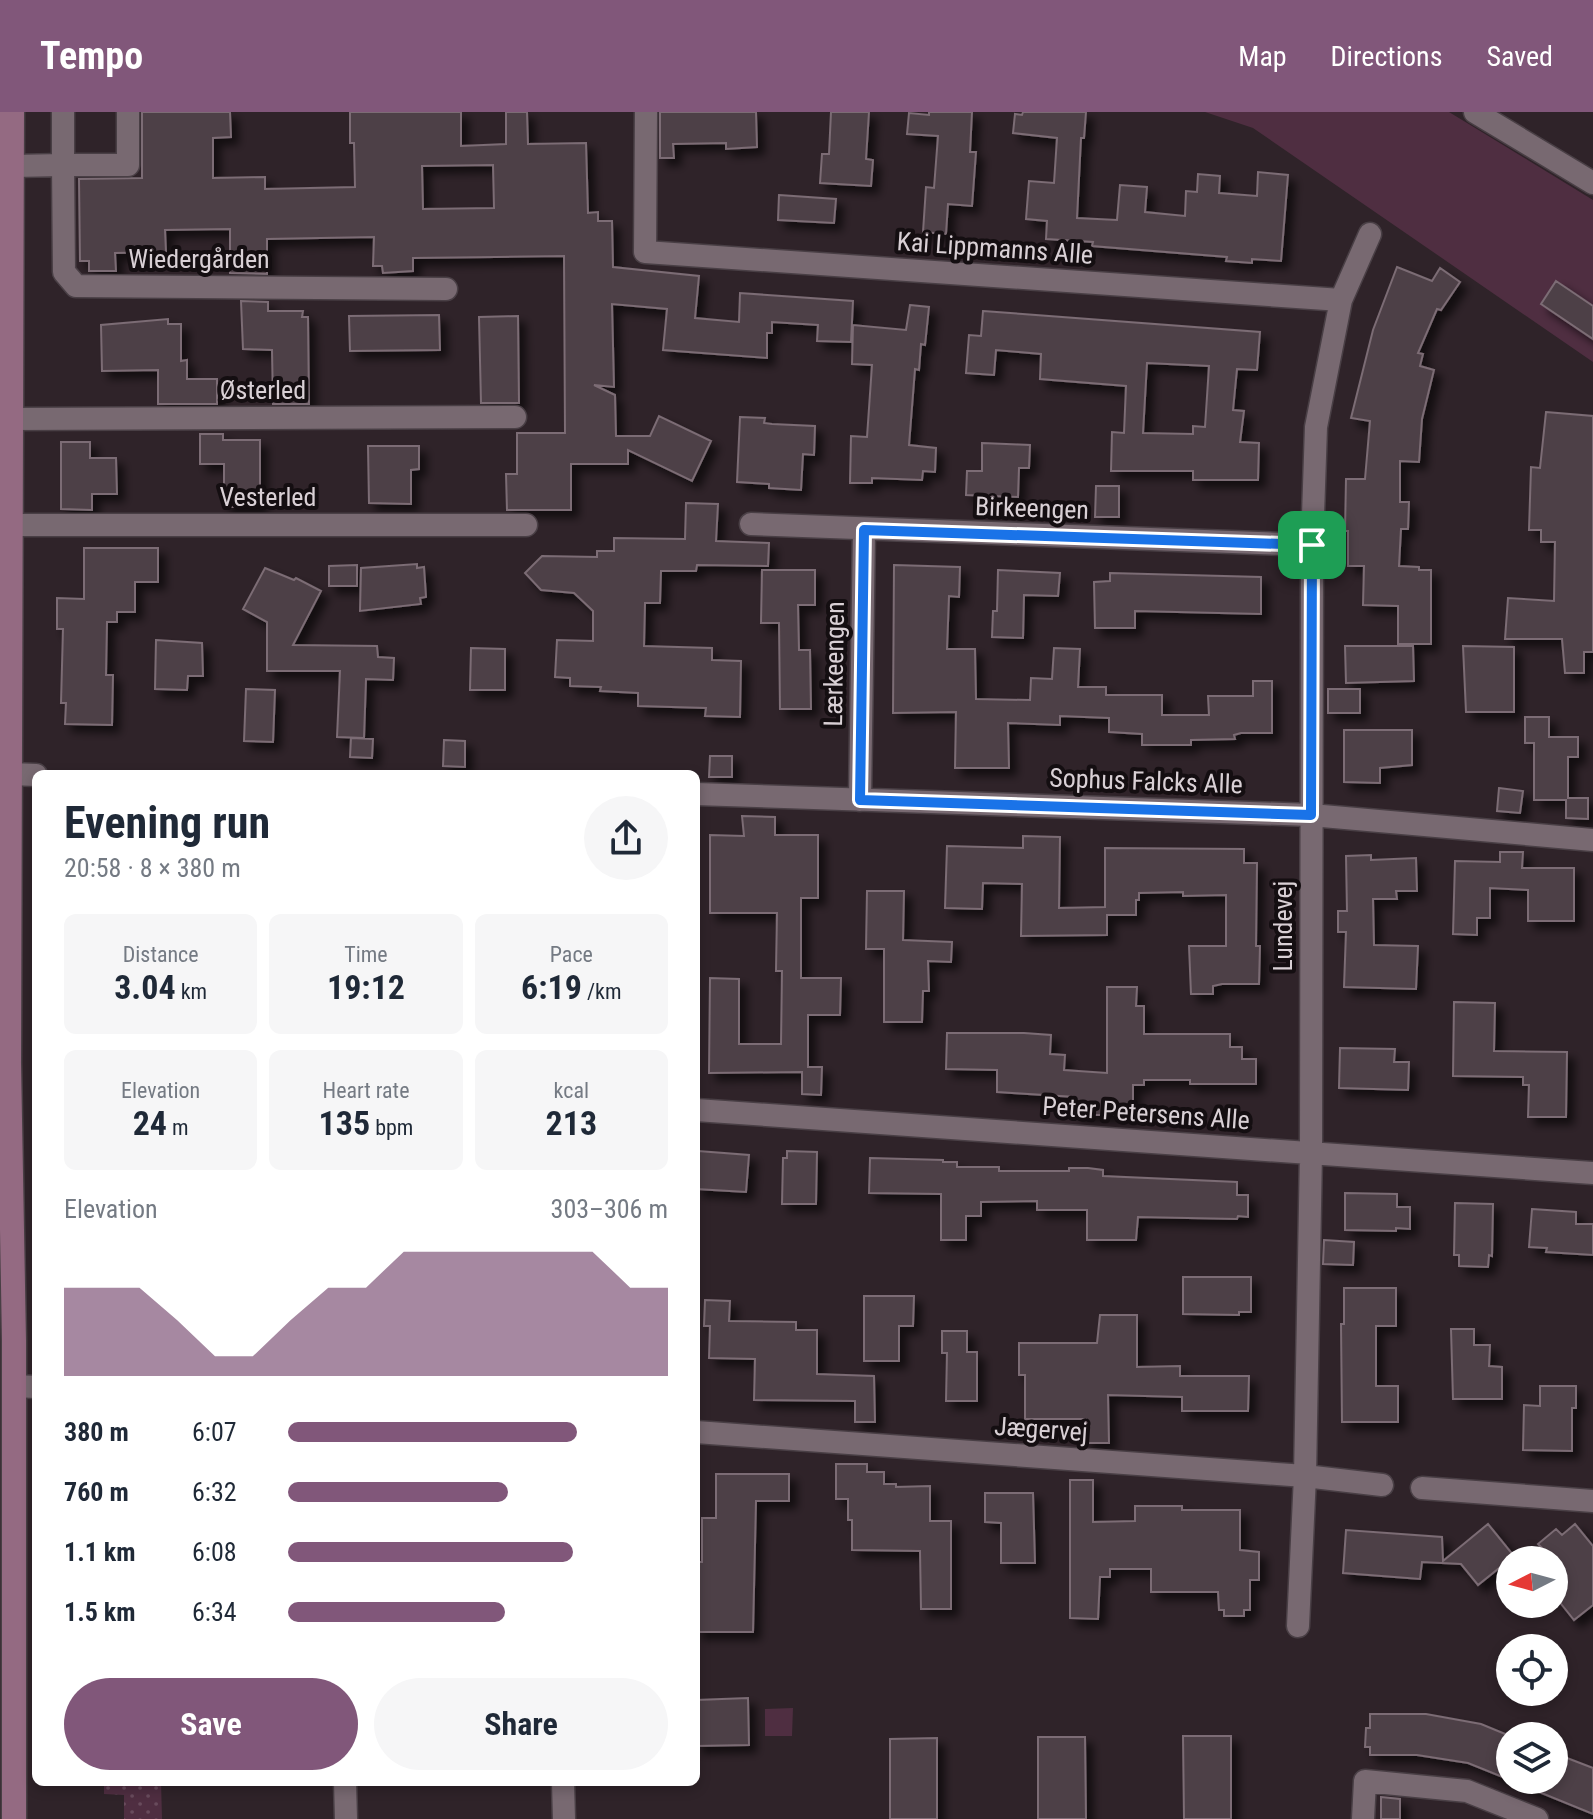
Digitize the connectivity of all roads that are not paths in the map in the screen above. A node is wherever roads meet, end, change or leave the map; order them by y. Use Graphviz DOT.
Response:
graph roads {
  1 [pos="12,112"];
  2 [pos="63,112"];
  3 [pos="128,112"];
  4 [pos="646,112"];
  5 [pos="1475,112"];
  6 [pos="63,165"];
  7 [pos="13,166"];
  8 [pos="1593,183"];
  9 [pos="1370,234"];
  10 [pos="446,289"];
  11 [pos="1341,300"];
  12 [pos="515,417"];
  13 [pos="11,419"];
  14 [pos="751,524"];
  15 [pos="10,525"];
  16 [pos="526,525"];
  17 [pos="864,530"];
  18 [pos="1312,545"];
  19 [pos="11,774"];
  20 [pos="32,775"];
  21 [pos="700,794"];
  22 [pos="860,800"];
  23 [pos="1311,815"];
  24 [pos="1593,840"];
  25 [pos="5,1063"];
  26 [pos="700,1110"];
  27 [pos="1311,1152"];
  28 [pos="1593,1173"];
  29 [pos="25,1386"];
  30 [pos="700,1432"];
  31 [pos="1305,1476"];
  32 [pos="1382,1485"];
  33 [pos="1422,1488"];
  34 [pos="1593,1501"];
  35 [pos="1298,1626"];
  36 [pos="345,1786"];
  37 [pos="563,1786"];
  38 [pos="14,1819"];
  39 [pos="346,1819"];
  40 [pos="564,1819"];
  41 [pos="1363,1819"];
  42 [pos="1537,1819"];
  1 -- 7 [label="main road"];
  2 -- 6 [label="street, Wiedergården"];
  3 -- 6 [label="street"];
  4 -- 11 [label="street, Kai Lippmanns Alle"];
  5 -- 8 [label="street"];
  6 -- 7 [label="street"];
  6 -- 10 [label="street, Wiedergården"];
  7 -- 13 [label="main road"];
  9 -- 11 [label="street, Lundevej"];
  11 -- 18 [label="street, Lundevej"];
  12 -- 13 [label="street, Østerled"];
  13 -- 15 [label="main road"];
  14 -- 17 [label="street, Birkeengen"];
  15 -- 16 [label="street, Vesterled"];
  15 -- 19 [label="main road"];
  17 -- 18 [label="street, Birkeengen"];
  17 -- 22 [label="street, Lærkeengen"];
  18 -- 23 [label="street, Lundevej"];
  19 -- 20 [label="street"];
  19 -- 25 [label="main road"];
  21 -- 22 [label="street, Sophus Falcks Alle"];
  22 -- 23 [label="street, Sophus Falcks Alle"];
  23 -- 24 [label="street, Sophus Falcks Alle"];
  23 -- 27 [label="street, Lundevej"];
  25 -- 29 [label="main road"];
  26 -- 27 [label="street, Peter Petersens Alle"];
  27 -- 28 [label="street, Peter Petersens Alle"];
  27 -- 31 [label="street, Lundevej"];
  29 -- 38 [label="main road"];
  30 -- 31 [label="street, Jægervej"];
  31 -- 32 [label="street, Jægervej"];
  31 -- 35 [label="street, Lundevej"];
  33 -- 34 [label="street"];
  36 -- 39 [label="street"];
  37 -- 40 [label="street"];
  41 -- 42 [label="street"];
}
